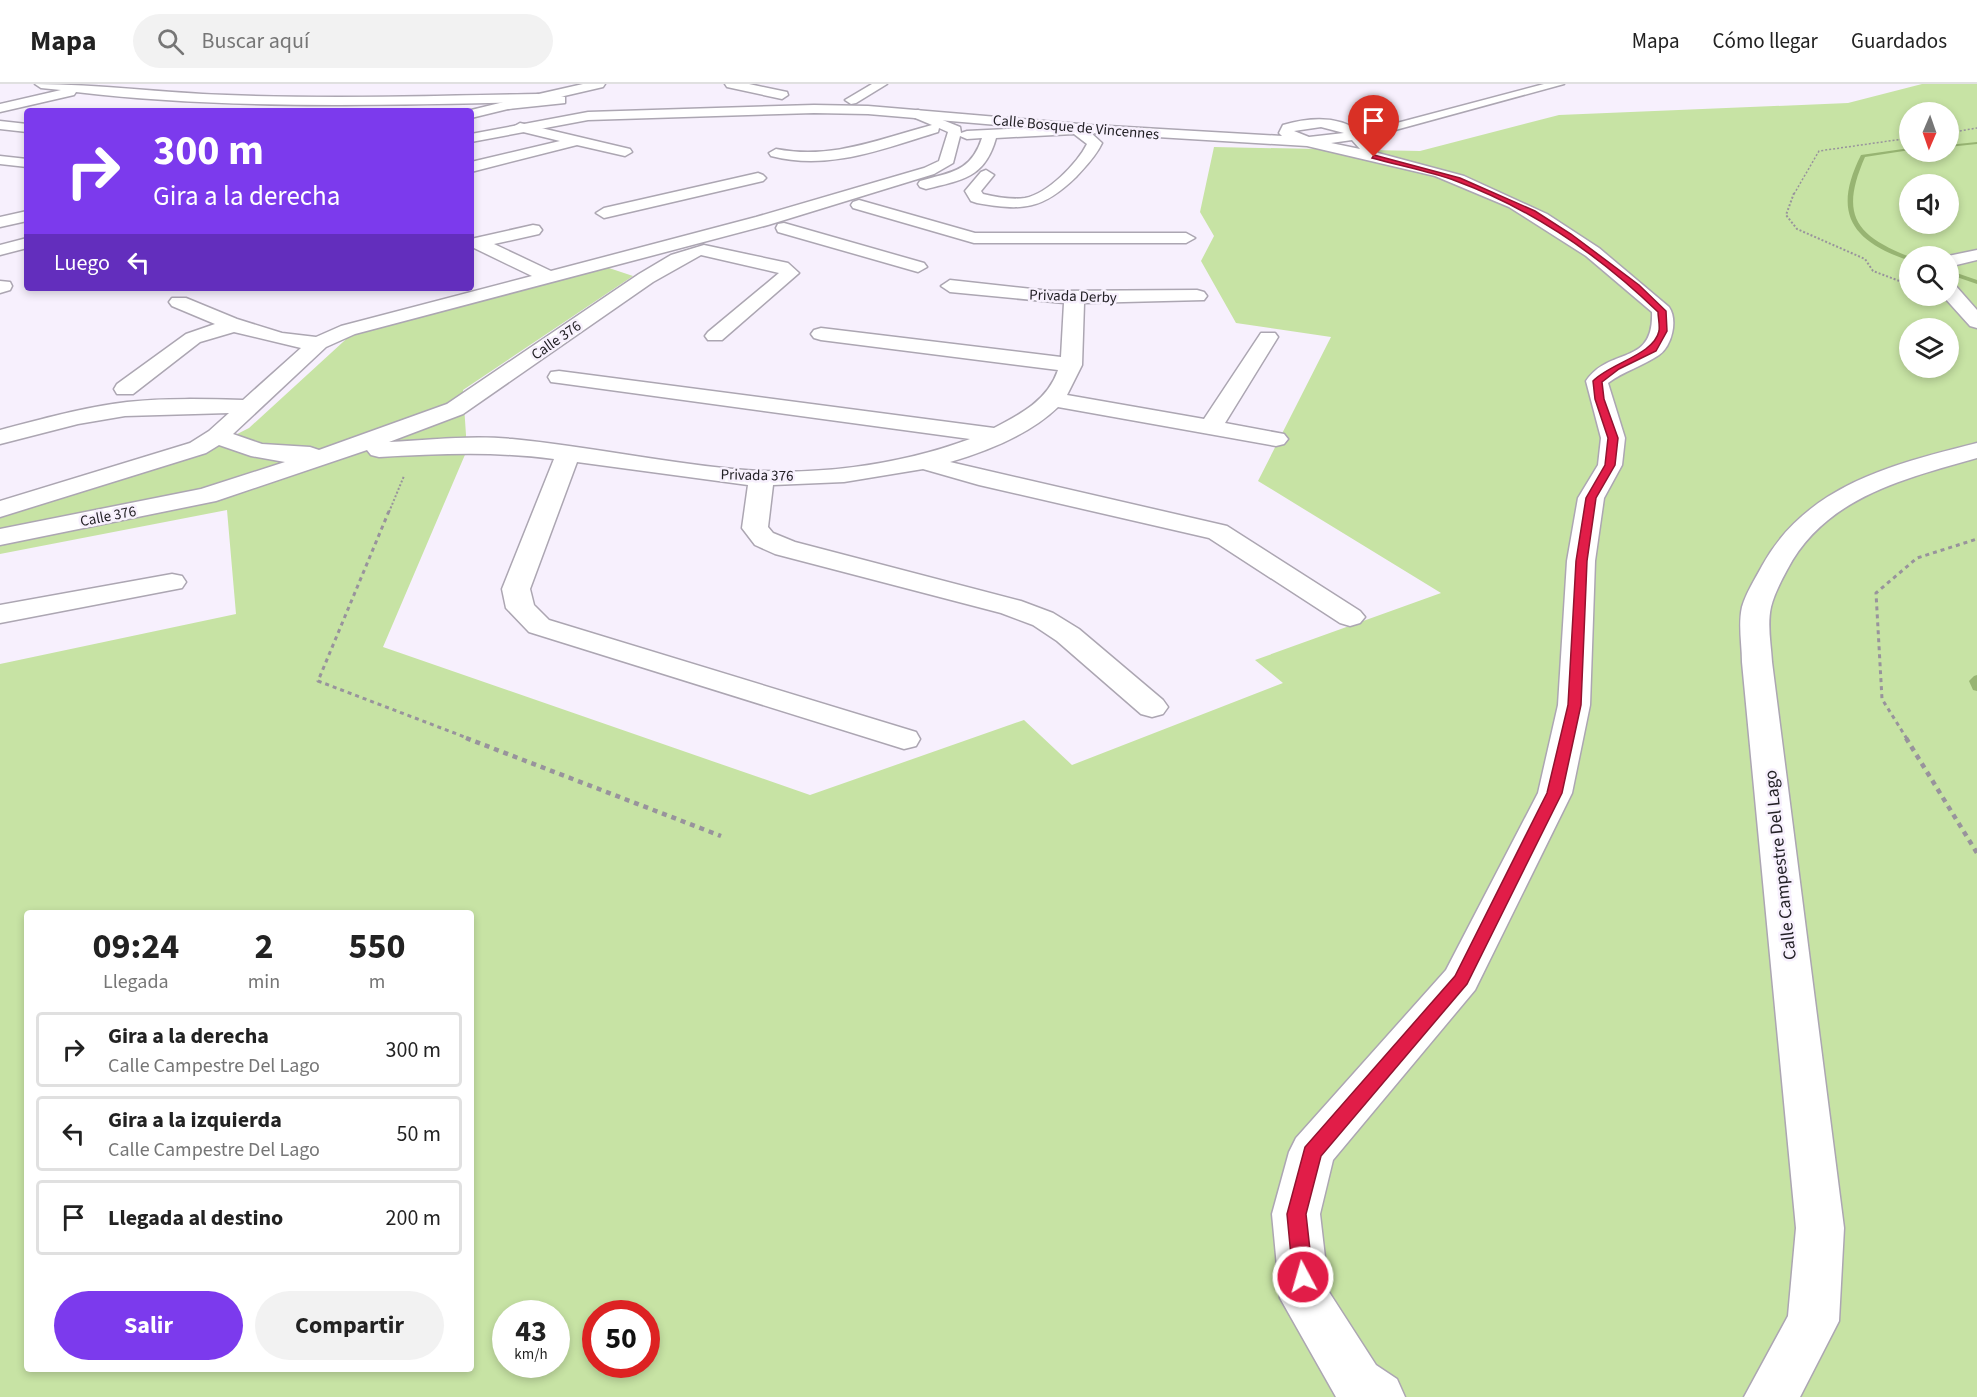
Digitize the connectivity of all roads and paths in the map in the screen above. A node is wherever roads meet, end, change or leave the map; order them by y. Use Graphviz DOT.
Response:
graph roads {
  1 [pos="41,84"];
  2 [pos="598,84"];
  3 [pos="881,84"];
  4 [pos="1503,84"];
  5 [pos="1558,84"];
  6 [pos="728,88"];
  7 [pos="81,90"];
  8 [pos="608,95"];
  9 [pos="538,98"];
  10 [pos="851,100"];
  11 [pos="508,105"];
  12 [pos="0,108"];
  13 [pos="474,113"];
  14 [pos="918,114"];
  15 [pos="1392,114"];
  16 [pos="1362,119"];
  17 [pos="1298,124"];
  18 [pos="0,125"];
  19 [pos="520,127"];
  20 [pos="24,128"];
  21 [pos="1977,128"];
  22 [pos="933,129"];
  23 [pos="1084,129"];
  24 [pos="1959,131"];
  25 [pos="955,135"];
  26 [pos="990,135"];
  27 [pos="474,137"];
  28 [pos="1899,140"];
  29 [pos="576,141"];
  30 [pos="1307,142"];
  31 [pos="1365,146"];
  32 [pos="625,152"];
  33 [pos="776,153"];
  34 [pos="829,158"];
  35 [pos="0,160"];
  36 [pos="24,163"];
  37 [pos="474,166"];
  38 [pos="986,175"];
  39 [pos="758,178"];
  40 [pos="733,183"];
  41 [pos="911,183"];
  42 [pos="776,200"];
  43 [pos="859,205"];
  44 [pos="586,206"];
  45 [pos="604,213"];
  46 [pos="24,217"];
  47 [pos="0,222"];
  48 [pos="784,228"];
  49 [pos="533,230"];
  50 [pos="1186,238"];
  51 [pos="24,244"];
  52 [pos="474,244"];
  53 [pos="676,244"];
  54 [pos="0,250"];
  55 [pos="704,250"];
  56 [pos="1977,255"];
  57 [pos="1959,259"];
  58 [pos="590,266"];
  59 [pos="918,267"];
  60 [pos="547,276"];
  61 [pos="645,278"];
  62 [pos="1899,281"];
  63 [pos="950,286"];
  64 [pos="1197,296"];
  65 [pos="1959,296"];
  66 [pos="1074,298"];
  67 [pos="1959,301"];
  68 [pos="179,302"];
  69 [pos="1977,307"];
  70 [pos="1977,322"];
  71 [pos="234,325"];
  72 [pos="821,334"];
  73 [pos="715,336"];
  74 [pos="1268,337"];
  75 [pos="319,343"];
  76 [pos="1071,365"];
  77 [pos="559,377"];
  78 [pos="125,389"];
  79 [pos="1053,399"];
  80 [pos="249,407"];
  81 [pos="455,409"];
  82 [pos="1210,428"];
  83 [pos="217,436"];
  84 [pos="999,436"];
  85 [pos="0,437"];
  86 [pos="1276,439"];
  87 [pos="511,446"];
  88 [pos="416,447"];
  89 [pos="1977,450"];
  90 [pos="343,452"];
  91 [pos="568,454"];
  92 [pos="922,461"];
  93 [pos="146,466"];
  94 [pos="761,478"];
  95 [pos="164,506"];
  96 [pos="0,509"];
  97 [pos="0,537"];
  98 [pos="1977,539"];
  99 [pos="172,582"];
  100 [pos="0,614"];
  101 [pos="1350,617"];
  102 [pos="1152,707"];
  103 [pos="904,739"];
  104 [pos="721,836"];
  105 [pos="1977,853"];
  106 [pos="1378,1397"];
  107 [pos="1771,1397"];
  1 -- 7 [label="street"];
  2 -- 9 [label="street"];
  3 -- 10 [label="street"];
  4 -- 15 [label="street"];
  5 -- 31 [label="street, Calle Bosque de Vincennes"];
  6 -- 10 [label="street, Calle Bosque de Vincennes"];
  7 -- 9 [label="street"];
  7 -- 12 [label="street"];
  8 -- 11 [label="street"];
  9 -- 11 [label="street"];
  10 -- 17 [label="street, Calle Bosque de Vincennes"];
  11 -- 13 [label="street"];
  14 -- 19 [label="street, Calle Bosque de Vincennes"];
  14 -- 23 [label="street, Calle Bosque de Vincennes"];
  14 -- 25 [label="street"];
  16 -- 17 [label="street, Calle Bosque de Vincennes"];
  17 -- 30 [label="street"];
  17 -- 31 [label="street"];
  18 -- 20 [label="street"];
  19 -- 27 [label="street, Calle Bosque de Vincennes"];
  19 -- 29 [label="street"];
  21 -- 24 [label="path"];
  22 -- 34 [label="street"];
  23 -- 26 [label="street"];
  23 -- 30 [label="street, Calle Bosque de Vincennes"];
  23 -- 38 [label="street"];
  25 -- 26 [label="street"];
  25 -- 41 [label="street, Calle 376"];
  26 -- 41 [label="street, Calle 376"];
  28 -- 62 [label="path"];
  29 -- 32 [label="street"];
  29 -- 37 [label="street"];
  30 -- 31 [label="street"];
  30 -- 31 [label="street, Calle Bosque de Vincennes"];
  31 -- 106 [label="street"];
  33 -- 34 [label="street"];
  34 -- 41 [label="street"];
  35 -- 36 [label="street"];
  39 -- 40 [label="street"];
  40 -- 42 [label="street"];
  40 -- 45 [label="street"];
  41 -- 43 [label="street, Calle 376"];
  41 -- 53 [label="street, Calle 376"];
  43 -- 48 [label="street, Calle 376"];
  43 -- 50 [label="street"];
  44 -- 45 [label="street"];
  45 -- 53 [label="street"];
  46 -- 47 [label="street"];
  48 -- 55 [label="street, Calle 376"];
  48 -- 59 [label="street"];
  49 -- 52 [label="street"];
  51 -- 54 [label="street"];
  52 -- 60 [label="street"];
  53 -- 58 [label="street, Calle 376"];
  55 -- 61 [label="street, Calle 376"];
  55 -- 73 [label="street"];
  56 -- 57 [label="street"];
  58 -- 60 [label="street, Calle 376"];
  58 -- 61 [label="street"];
  60 -- 75 [label="street, Calle 376"];
  61 -- 81 [label="street, Calle 376"];
  63 -- 66 [label="street, Privada Derby"];
  64 -- 66 [label="street, Privada Derby"];
  65 -- 69 [label="street"];
  66 -- 76 [label="street, Privada 376"];
  67 -- 70 [label="street"];
  68 -- 71 [label="street"];
  71 -- 75 [label="street"];
  71 -- 78 [label="street"];
  72 -- 76 [label="street"];
  74 -- 82 [label="street"];
  75 -- 80 [label="street, Calle 376"];
  76 -- 79 [label="street, Privada 376"];
  77 -- 84 [label="street"];
  79 -- 82 [label="street"];
  79 -- 84 [label="street, Privada 376"];
  80 -- 83 [label="street, Calle 376"];
  80 -- 85 [label="street"];
  81 -- 87 [label="street"];
  81 -- 90 [label="street, Calle 376"];
  82 -- 86 [label="street"];
  83 -- 90 [label="street"];
  83 -- 93 [label="street, Calle 376"];
  84 -- 92 [label="street, Privada 376"];
  87 -- 88 [label="street"];
  87 -- 91 [label="street, Privada 376"];
  88 -- 90 [label="street"];
  88 -- 104 [label="path"];
  89 -- 107 [label="street, Calle Campestre Del Lago"];
  90 -- 95 [label="street, Calle 376"];
  91 -- 94 [label="street, Privada 376"];
  91 -- 103 [label="street"];
  92 -- 94 [label="street, Privada 376"];
  92 -- 101 [label="street"];
  93 -- 95 [label="street"];
  93 -- 96 [label="street, Calle 376"];
  94 -- 102 [label="street"];
  95 -- 97 [label="street, Calle 376"];
  98 -- 105 [label="path"];
  99 -- 100 [label="street"];
}
